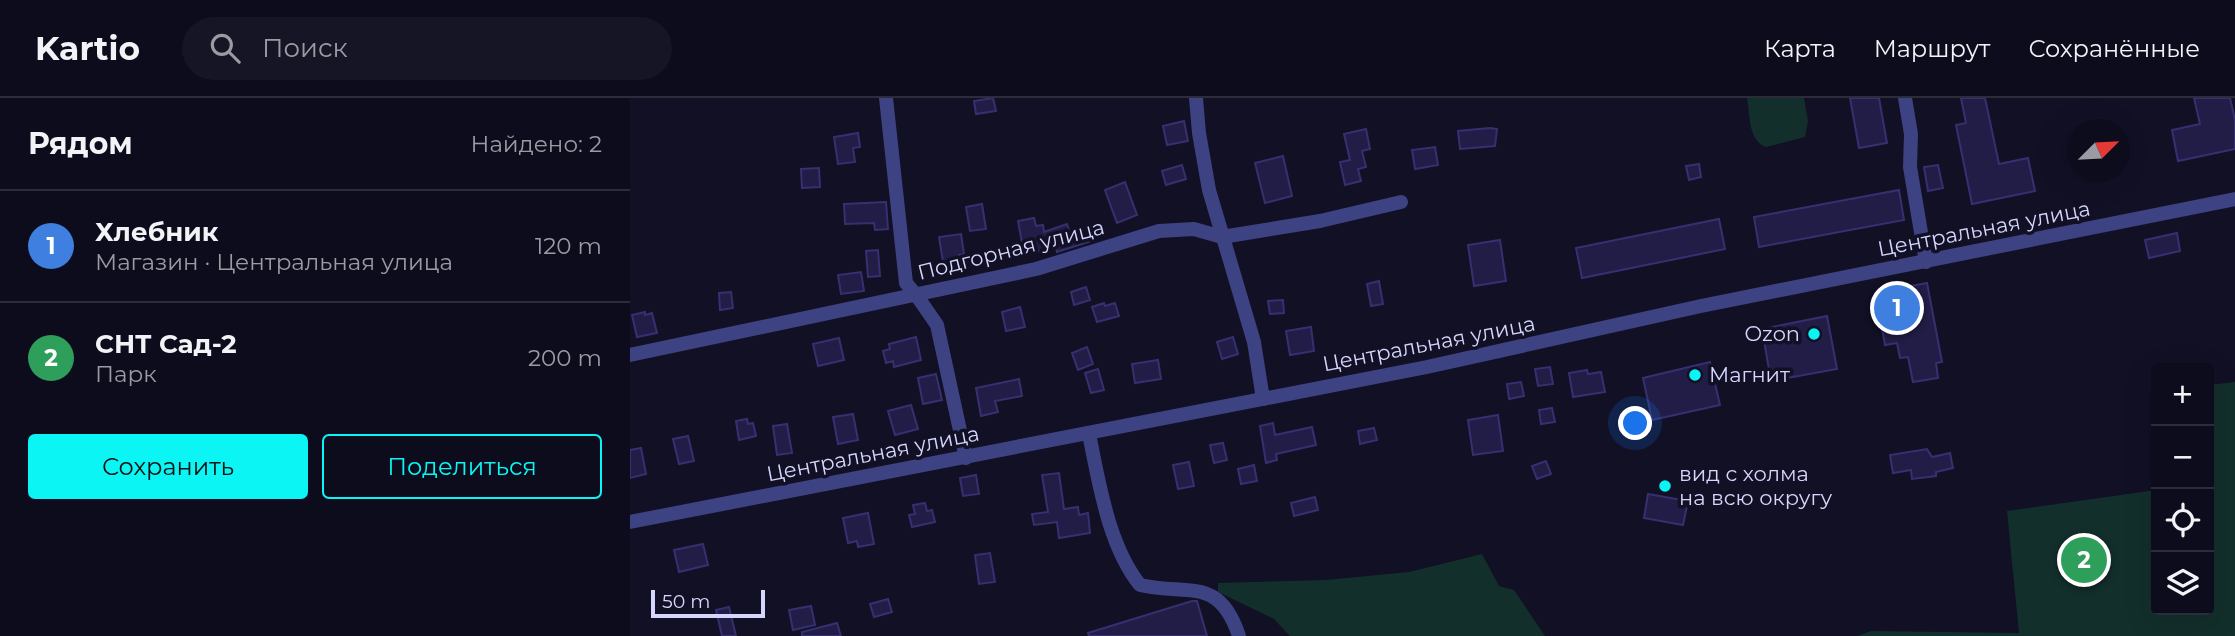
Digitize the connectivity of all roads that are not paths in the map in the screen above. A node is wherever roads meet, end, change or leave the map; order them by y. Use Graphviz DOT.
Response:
graph roads {
  1 [pos="886,98"];
  2 [pos="1196,98"];
  3 [pos="1905,98"];
  4 [pos="2235,200"];
  5 [pos="1401,202"];
  6 [pos="1222,237"];
  7 [pos="1927,262"];
  8 [pos="917,296"];
  9 [pos="630,355"];
  10 [pos="1263,398"];
  11 [pos="1089,433"];
  12 [pos="966,458"];
  13 [pos="630,522"];
  14 [pos="1239,636"];
  1 -- 8 [label="street"];
  2 -- 6 [label="street"];
  3 -- 7 [label="street"];
  4 -- 7 [label="street, Центральная улица"];
  5 -- 6 [label="street, Подгорная улица"];
  6 -- 8 [label="street, Подгорная улица"];
  6 -- 10 [label="street"];
  7 -- 10 [label="street, Центральная улица"];
  8 -- 9 [label="street, Подгорная улица"];
  8 -- 12 [label="street"];
  10 -- 11 [label="street, Центральная улица"];
  11 -- 12 [label="street, Центральная улица"];
  11 -- 14 [label="street"];
  12 -- 13 [label="street, Центральная улица"];
}
